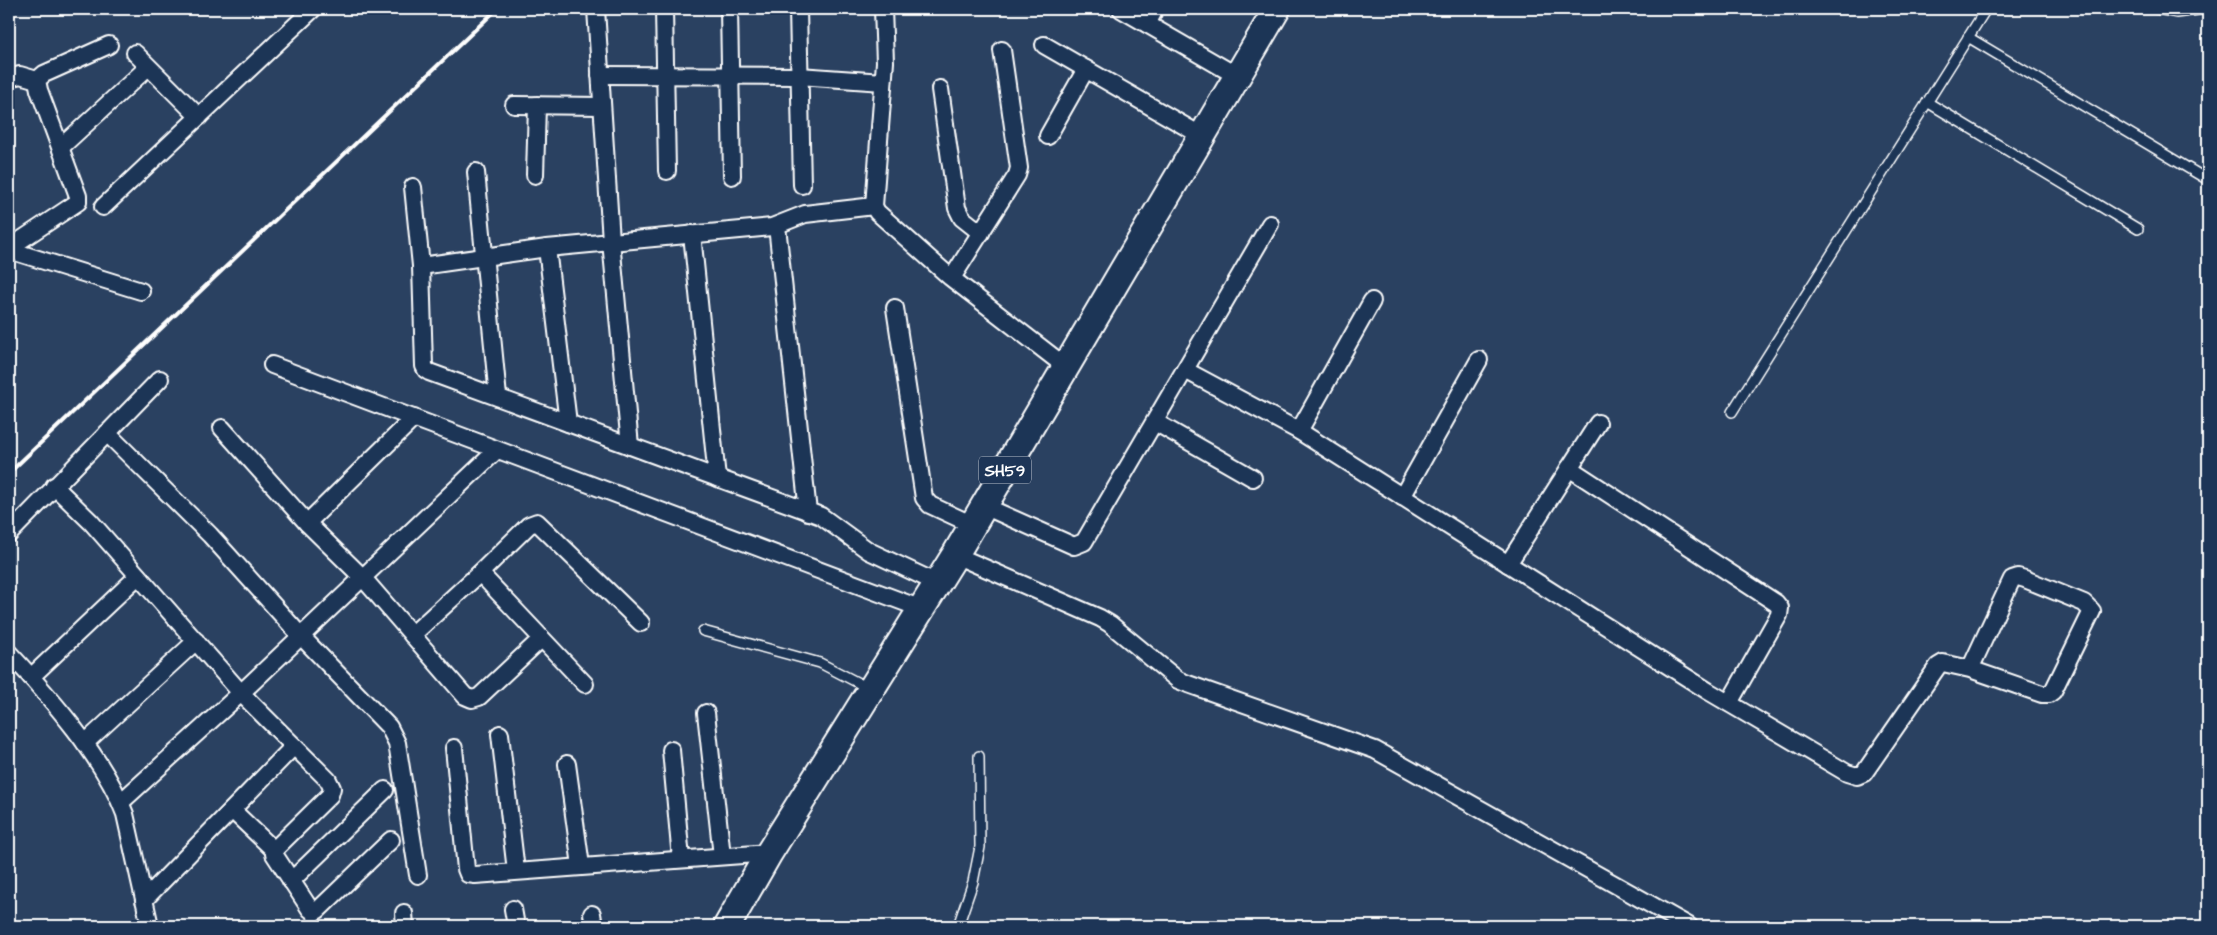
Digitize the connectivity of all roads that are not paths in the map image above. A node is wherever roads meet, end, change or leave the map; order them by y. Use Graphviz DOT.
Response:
graph roads {
  1 [pos="313,9"];
  2 [pos="596,9"];
  3 [pos="664,9"];
  4 [pos="729,9"];
  5 [pos="798,9"];
  6 [pos="883,9"];
  7 [pos="1121,9"];
  8 [pos="1155,9"];
  9 [pos="1277,9"];
  10 [pos="1986,9"];
  11 [pos="2157,9"];
  12 [pos="2205,9"];
  13 [pos="1147,24"];
  14 [pos="1968,37"];
  15 [pos="109,45"];
  16 [pos="1044,45"];
  17 [pos="1002,50"];
  18 [pos="135,53"];
  19 [pos="148,67"];
  20 [pos="1086,69"];
  21 [pos="600,75"];
  22 [pos="665,75"];
  23 [pos="730,76"];
  24 [pos="799,76"];
  25 [pos="1237,76"];
  26 [pos="9,78"];
  27 [pos="37,80"];
  28 [pos="883,82"];
  29 [pos="940,89"];
  30 [pos="1927,102"];
  31 [pos="514,105"];
  32 [pos="537,105"];
  33 [pos="602,106"];
  34 [pos="199,117"];
  35 [pos="1048,136"];
  36 [pos="1202,136"];
  37 [pos="61,146"];
  38 [pos="668,171"];
  39 [pos="476,172"];
  40 [pos="535,175"];
  41 [pos="732,176"];
  42 [pos="2208,180"];
  43 [pos="802,185"];
  44 [pos="413,187"];
  45 [pos="874,206"];
  46 [pos="103,207"];
  47 [pos="1270,224"];
  48 [pos="777,226"];
  49 [pos="2138,229"];
  50 [pos="981,233"];
  51 [pos="692,234"];
  52 [pos="611,241"];
  53 [pos="547,248"];
  54 [pos="9,249"];
  55 [pos="484,256"];
  56 [pos="422,266"];
  57 [pos="952,278"];
  58 [pos="141,291"];
  59 [pos="1372,301"];
  60 [pos="895,308"];
  61 [pos="1479,360"];
  62 [pos="272,365"];
  63 [pos="1066,367"];
  64 [pos="1185,370"];
  65 [pos="160,380"];
  66 [pos="498,397"];
  67 [pos="1732,412"];
  68 [pos="414,418"];
  69 [pos="1156,422"];
  70 [pos="568,423"];
  71 [pos="1598,423"];
  72 [pos="222,428"];
  73 [pos="1299,432"];
  74 [pos="107,433"];
  75 [pos="630,446"];
  76 [pos="497,450"];
  77 [pos="1569,468"];
  78 [pos="716,478"];
  79 [pos="1253,478"];
  80 [pos="54,486"];
  81 [pos="1402,497"];
  82 [pos="808,512"];
  83 [pos="978,516"];
  84 [pos="307,523"];
  85 [pos="9,534"];
  86 [pos="955,555"];
  87 [pos="1508,564"];
  88 [pos="480,573"];
  89 [pos="138,576"];
  90 [pos="363,578"];
  91 [pos="937,583"];
  92 [pos="922,609"];
  93 [pos="641,623"];
  94 [pos="703,631"];
  95 [pos="300,635"];
  96 [pos="412,635"];
  97 [pos="542,639"];
  98 [pos="196,641"];
  99 [pos="9,653"];
  100 [pos="1970,669"];
  101 [pos="31,677"];
  102 [pos="585,684"];
  103 [pos="871,690"];
  104 [pos="241,693"];
  105 [pos="1729,703"];
  106 [pos="706,713"];
  107 [pos="500,734"];
  108 [pos="85,743"];
  109 [pos="294,746"];
  110 [pos="454,748"];
  111 [pos="671,750"];
  112 [pos="979,756"];
  113 [pos="567,764"];
  114 [pos="385,790"];
  115 [pos="121,802"];
  116 [pos="232,810"];
  117 [pos="391,840"];
  118 [pos="274,850"];
  119 [pos="769,853"];
  120 [pos="722,856"];
  121 [pos="681,859"];
  122 [pos="581,866"];
  123 [pos="516,871"];
  124 [pos="418,875"];
  125 [pos="291,881"];
  126 [pos="144,900"];
  127 [pos="513,909"];
  128 [pos="150,926"];
  129 [pos="516,926"];
  130 [pos="727,926"];
  131 [pos="958,926"];
  132 [pos="1688,926"];
  1 -- 34 [label="street"];
  2 -- 21 [label="street"];
  3 -- 22 [label="street"];
  4 -- 23 [label="street"];
  5 -- 24 [label="street"];
  6 -- 28 [label="street"];
  7 -- 13 [label="street"];
  8 -- 13 [label="street"];
  9 -- 25 [label="main road, SH59"];
  10 -- 14 [label="lane"];
  11 -- 12 [label="lane"];
  13 -- 25 [label="street"];
  14 -- 30 [label="lane"];
  14 -- 42 [label="lane"];
  15 -- 27 [label="street"];
  16 -- 20 [label="street"];
  17 -- 50 [label="street"];
  18 -- 19 [label="street"];
  19 -- 34 [label="street"];
  19 -- 37 [label="street"];
  20 -- 35 [label="street"];
  20 -- 36 [label="street"];
  21 -- 22 [label="street"];
  21 -- 33 [label="street"];
  22 -- 23 [label="street"];
  22 -- 38 [label="street"];
  23 -- 24 [label="street"];
  23 -- 41 [label="street"];
  24 -- 28 [label="street"];
  24 -- 43 [label="street"];
  25 -- 36 [label="main road, SH59"];
  26 -- 27 [label="street"];
  27 -- 37 [label="street"];
  28 -- 45 [label="street"];
  29 -- 50 [label="street"];
  30 -- 49 [label="lane"];
  30 -- 67 [label="lane"];
  31 -- 32 [label="street"];
  32 -- 33 [label="street"];
  32 -- 40 [label="street"];
  33 -- 52 [label="street"];
  34 -- 46 [label="street"];
  36 -- 63 [label="main road, SH59"];
  37 -- 54 [label="street"];
  39 -- 55 [label="street"];
  44 -- 56 [label="street"];
  45 -- 48 [label="street"];
  45 -- 57 [label="street"];
  47 -- 64 [label="street"];
  48 -- 51 [label="street"];
  48 -- 82 [label="street"];
  50 -- 57 [label="street"];
  51 -- 52 [label="street"];
  51 -- 78 [label="street"];
  52 -- 53 [label="street"];
  52 -- 75 [label="street"];
  53 -- 55 [label="street"];
  53 -- 70 [label="street"];
  54 -- 58 [label="street"];
  55 -- 56 [label="street"];
  55 -- 66 [label="street"];
  56 -- 66 [label="street"];
  57 -- 63 [label="street"];
  59 -- 73 [label="street"];
  60 -- 83 [label="street"];
  61 -- 81 [label="street"];
  62 -- 68 [label="street"];
  63 -- 83 [label="main road, SH59"];
  64 -- 69 [label="street"];
  64 -- 73 [label="street"];
  65 -- 74 [label="street"];
  66 -- 70 [label="street"];
  68 -- 76 [label="street"];
  68 -- 84 [label="street"];
  69 -- 79 [label="street"];
  69 -- 83 [label="street"];
  70 -- 75 [label="street"];
  71 -- 77 [label="street"];
  72 -- 84 [label="street"];
  73 -- 81 [label="street"];
  74 -- 80 [label="street"];
  74 -- 95 [label="street"];
  75 -- 78 [label="street"];
  76 -- 90 [label="street"];
  76 -- 92 [label="street"];
  77 -- 87 [label="street"];
  77 -- 105 [label="street"];
  78 -- 82 [label="street"];
  80 -- 85 [label="street"];
  80 -- 89 [label="street"];
  81 -- 87 [label="street"];
  82 -- 91 [label="street"];
  83 -- 86 [label="main road, SH59"];
  84 -- 90 [label="street"];
  86 -- 91 [label="main road, SH59"];
  86 -- 132 [label="street"];
  87 -- 105 [label="street"];
  88 -- 93 [label="street"];
  88 -- 96 [label="street"];
  88 -- 97 [label="street"];
  89 -- 98 [label="street"];
  89 -- 101 [label="street"];
  90 -- 95 [label="street"];
  90 -- 96 [label="street"];
  91 -- 92 [label="main road, SH59"];
  92 -- 103 [label="main road, SH59"];
  94 -- 103 [label="lane"];
  95 -- 104 [label="street"];
  95 -- 124 [label="street"];
  96 -- 97 [label="street"];
  97 -- 102 [label="street"];
  98 -- 104 [label="street"];
  98 -- 108 [label="street"];
  99 -- 101 [label="street"];
  100 -- 100 [label="street"];
  100 -- 105 [label="street"];
  101 -- 108 [label="street"];
  103 -- 119 [label="main road, SH59"];
  104 -- 109 [label="street"];
  104 -- 115 [label="street"];
  106 -- 120 [label="street"];
  107 -- 123 [label="street"];
  108 -- 115 [label="street"];
  109 -- 116 [label="street"];
  109 -- 118 [label="street"];
  110 -- 123 [label="street"];
  111 -- 121 [label="street"];
  112 -- 131 [label="lane"];
  113 -- 122 [label="street"];
  114 -- 125 [label="street"];
  115 -- 126 [label="street"];
  116 -- 118 [label="street"];
  116 -- 126 [label="street"];
  117 -- 125 [label="street"];
  118 -- 125 [label="street"];
  119 -- 120 [label="street"];
  119 -- 130 [label="main road, SH59"];
  120 -- 121 [label="street"];
  121 -- 122 [label="street"];
  122 -- 123 [label="street"];
  126 -- 128 [label="street"];
  127 -- 129 [label="street"];
}
